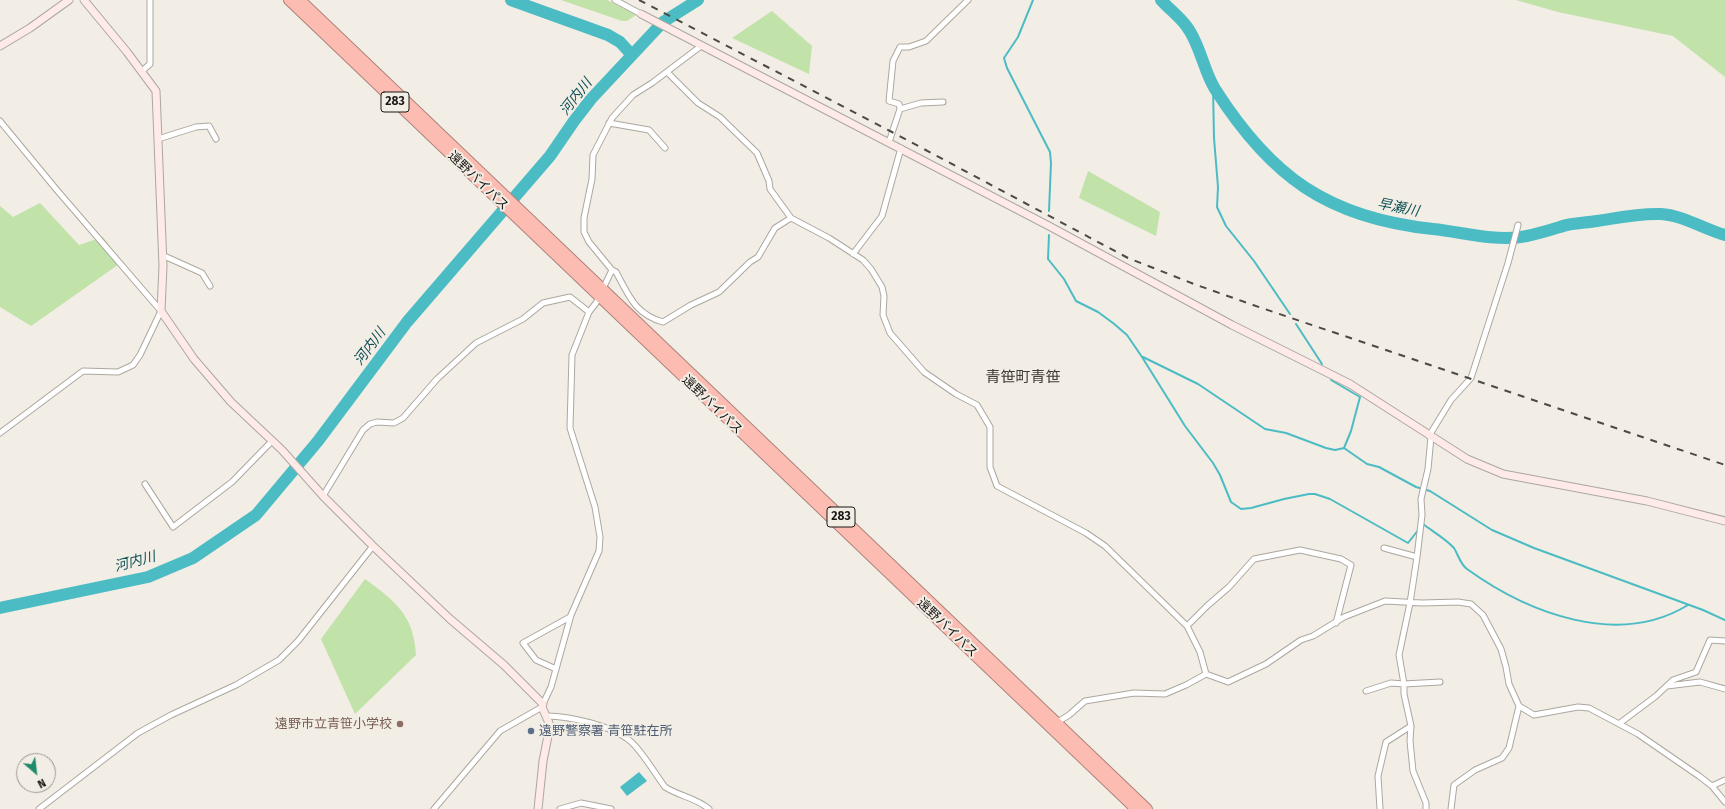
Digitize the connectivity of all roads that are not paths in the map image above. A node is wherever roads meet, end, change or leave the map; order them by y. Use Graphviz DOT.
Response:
graph roads {
  1 [pos="69,0"];
  2 [pos="84,0"];
  3 [pos="150,0"];
  4 [pos="289,0"];
  5 [pos="300,0"];
  6 [pos="615,0"];
  7 [pos="968,0"];
  8 [pos="641,14"];
  9 [pos="0,46"];
  10 [pos="701,46"];
  11 [pos="142,71"];
  12 [pos="667,72"];
  13 [pos="943,102"];
  14 [pos="900,109"];
  15 [pos="0,121"];
  16 [pos="609,123"];
  17 [pos="158,139"];
  18 [pos="216,139"];
  19 [pos="889,142"];
  20 [pos="450,148"];
  21 [pos="664,148"];
  22 [pos="901,148"];
  23 [pos="790,218"];
  24 [pos="1518,225"];
  25 [pos="853,254"];
  26 [pos="162,255"];
  27 [pos="612,270"];
  28 [pos="210,286"];
  29 [pos="601,293"];
  30 [pos="161,311"];
  31 [pos="589,312"];
  32 [pos="0,433"];
  33 [pos="1430,436"];
  34 [pos="272,441"];
  35 [pos="146,484"];
  36 [pos="323,496"];
  37 [pos="1725,521"];
  38 [pos="374,546"];
  39 [pos="1384,548"];
  40 [pos="1417,557"];
  41 [pos="1410,603"];
  42 [pos="570,617"];
  43 [pos="1336,622"];
  44 [pos="1187,626"];
  45 [pos="1725,641"];
  46 [pos="556,669"];
  47 [pos="1206,674"];
  48 [pos="1440,682"];
  49 [pos="1404,684"];
  50 [pos="1667,686"];
  51 [pos="1725,689"];
  52 [pos="1366,691"];
  53 [pos="543,705"];
  54 [pos="1519,706"];
  55 [pos="547,716"];
  56 [pos="1620,723"];
  57 [pos="1053,724"];
  58 [pos="1411,726"];
  59 [pos="1725,780"];
  60 [pos="1712,786"];
  61 [pos="1725,802"];
  62 [pos="38,809"];
  63 [pos="434,809"];
  64 [pos="538,809"];
  65 [pos="560,809"];
  66 [pos="611,809"];
  67 [pos="710,809"];
  68 [pos="1136,809"];
  69 [pos="1147,809"];
  70 [pos="1380,809"];
  71 [pos="1426,809"];
  72 [pos="1451,809"];
  1 -- 9 [label="street"];
  2 -- 11 [label="street"];
  3 -- 11 [label="street"];
  4 -- 20 [label="highway, 遠野バイパス / 283"];
  5 -- 20 [label="highway, 遠野バイパス / 283"];
  6 -- 8 [label="street"];
  7 -- 14 [label="street"];
  8 -- 10 [label="street"];
  10 -- 12 [label="street"];
  10 -- 19 [label="street"];
  11 -- 17 [label="street"];
  12 -- 16 [label="street"];
  12 -- 23 [label="street"];
  13 -- 14 [label="street"];
  14 -- 19 [label="street"];
  15 -- 30 [label="street"];
  16 -- 21 [label="street"];
  16 -- 27 [label="street"];
  17 -- 18 [label="street"];
  17 -- 26 [label="street"];
  19 -- 22 [label="street"];
  20 -- 29 [label="highway, 遠野バイパス / 283"];
  22 -- 25 [label="street"];
  22 -- 33 [label="street"];
  23 -- 25 [label="street"];
  23 -- 27 [label="street"];
  24 -- 33 [label="street"];
  25 -- 44 [label="street"];
  26 -- 28 [label="street"];
  26 -- 30 [label="street"];
  27 -- 29 [label="street"];
  29 -- 31 [label="street"];
  29 -- 57 [label="highway, 遠野バイパス / 283"];
  30 -- 32 [label="street"];
  30 -- 34 [label="street"];
  31 -- 36 [label="street"];
  31 -- 42 [label="street"];
  33 -- 37 [label="street"];
  33 -- 40 [label="street"];
  34 -- 35 [label="street"];
  34 -- 36 [label="street"];
  36 -- 38 [label="street"];
  38 -- 53 [label="street"];
  38 -- 62 [label="street"];
  39 -- 40 [label="street"];
  40 -- 41 [label="street"];
  41 -- 43 [label="street"];
  41 -- 49 [label="street"];
  41 -- 54 [label="street"];
  42 -- 46 [label="street"];
  42 -- 46 [label="street"];
  43 -- 44 [label="street"];
  43 -- 47 [label="street"];
  44 -- 47 [label="street"];
  45 -- 50 [label="street"];
  46 -- 53 [label="street"];
  47 -- 57 [label="street"];
  48 -- 49 [label="street"];
  49 -- 52 [label="street"];
  49 -- 58 [label="street"];
  50 -- 51 [label="street"];
  50 -- 56 [label="street"];
  53 -- 55 [label="street"];
  53 -- 63 [label="street"];
  54 -- 56 [label="street"];
  54 -- 72 [label="street"];
  55 -- 64 [label="street"];
  55 -- 67 [label="street"];
  56 -- 60 [label="street"];
  57 -- 68 [label="highway, 遠野バイパス / 283"];
  57 -- 69 [label="highway, 遠野バイパス / 283"];
  58 -- 70 [label="street"];
  58 -- 71 [label="street"];
  59 -- 60 [label="street"];
  60 -- 61 [label="street"];
  65 -- 66 [label="street"];
}
